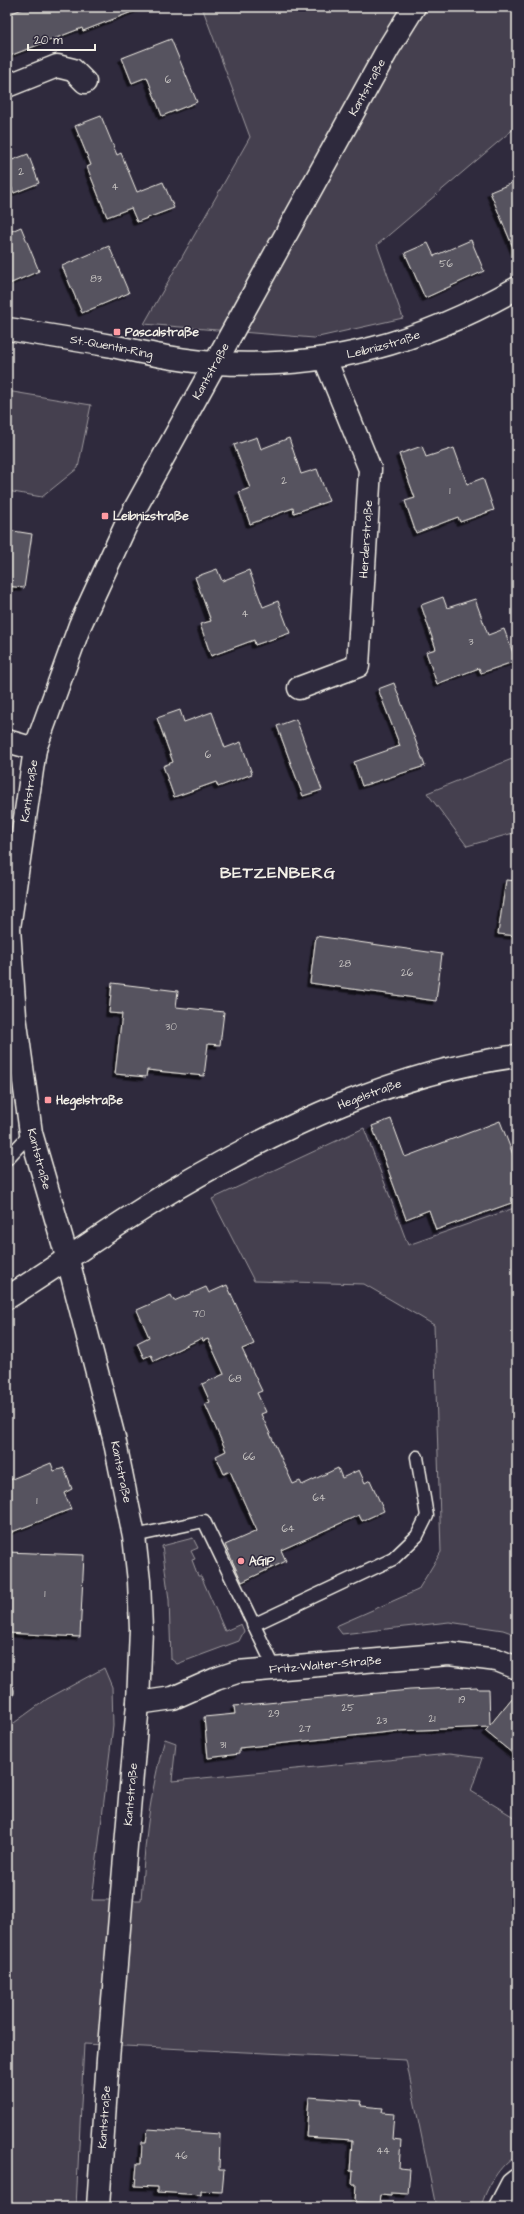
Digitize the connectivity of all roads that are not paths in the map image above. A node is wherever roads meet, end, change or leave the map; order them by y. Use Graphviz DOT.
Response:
graph roads {
  1 [pos="414,7"];
  2 [pos="85,82"];
  3 [pos="7,86"];
  4 [pos="517,288"];
  5 [pos="7,329"];
  6 [pos="325,359"];
  7 [pos="216,363"];
  8 [pos="299,688"];
  9 [pos="7,741"];
  10 [pos="35,749"];
  11 [pos="517,1056"];
  12 [pos="31,1133"];
  13 [pos="7,1159"];
  14 [pos="68,1260"];
  15 [pos="7,1298"];
  16 [pos="418,1457"];
  17 [pos="134,1536"];
  18 [pos="253,1625"];
  19 [pos="517,1668"];
  20 [pos="275,1669"];
  21 [pos="7,1690"];
  22 [pos="7,1693"];
  23 [pos="138,1702"];
  24 [pos="517,2180"];
  25 [pos="98,2207"];
  26 [pos="500,2207"];
  1 -- 7 [label="street, Kantstraße"];
  2 -- 3 [label="street"];
  4 -- 6 [label="street, Leibnizstraße"];
  5 -- 7 [label="street, St.-Quentin-Ring"];
  6 -- 7 [label="street, Leibnizstraße"];
  6 -- 8 [label="street, Herderstraße"];
  7 -- 10 [label="street, Kantstraße"];
  9 -- 10 [label="street, Kantstraße"];
  10 -- 12 [label="street, Kantstraße"];
  11 -- 14 [label="street, Hegelstraße"];
  12 -- 13 [label="lane"];
  12 -- 14 [label="street, Kantstraße"];
  14 -- 15 [label="street"];
  14 -- 17 [label="street, Kantstraße"];
  16 -- 18 [label="lane"];
  17 -- 18 [label="lane"];
  17 -- 23 [label="street, Kantstraße"];
  18 -- 20 [label="lane"];
  19 -- 20 [label="street, Fritz-Walter-Straße"];
  20 -- 23 [label="street, Fritz-Walter-Straße"];
  21 -- 22 [label="lane"];
  23 -- 25 [label="street, Kantstraße"];
  24 -- 26 [label="street"];
}
